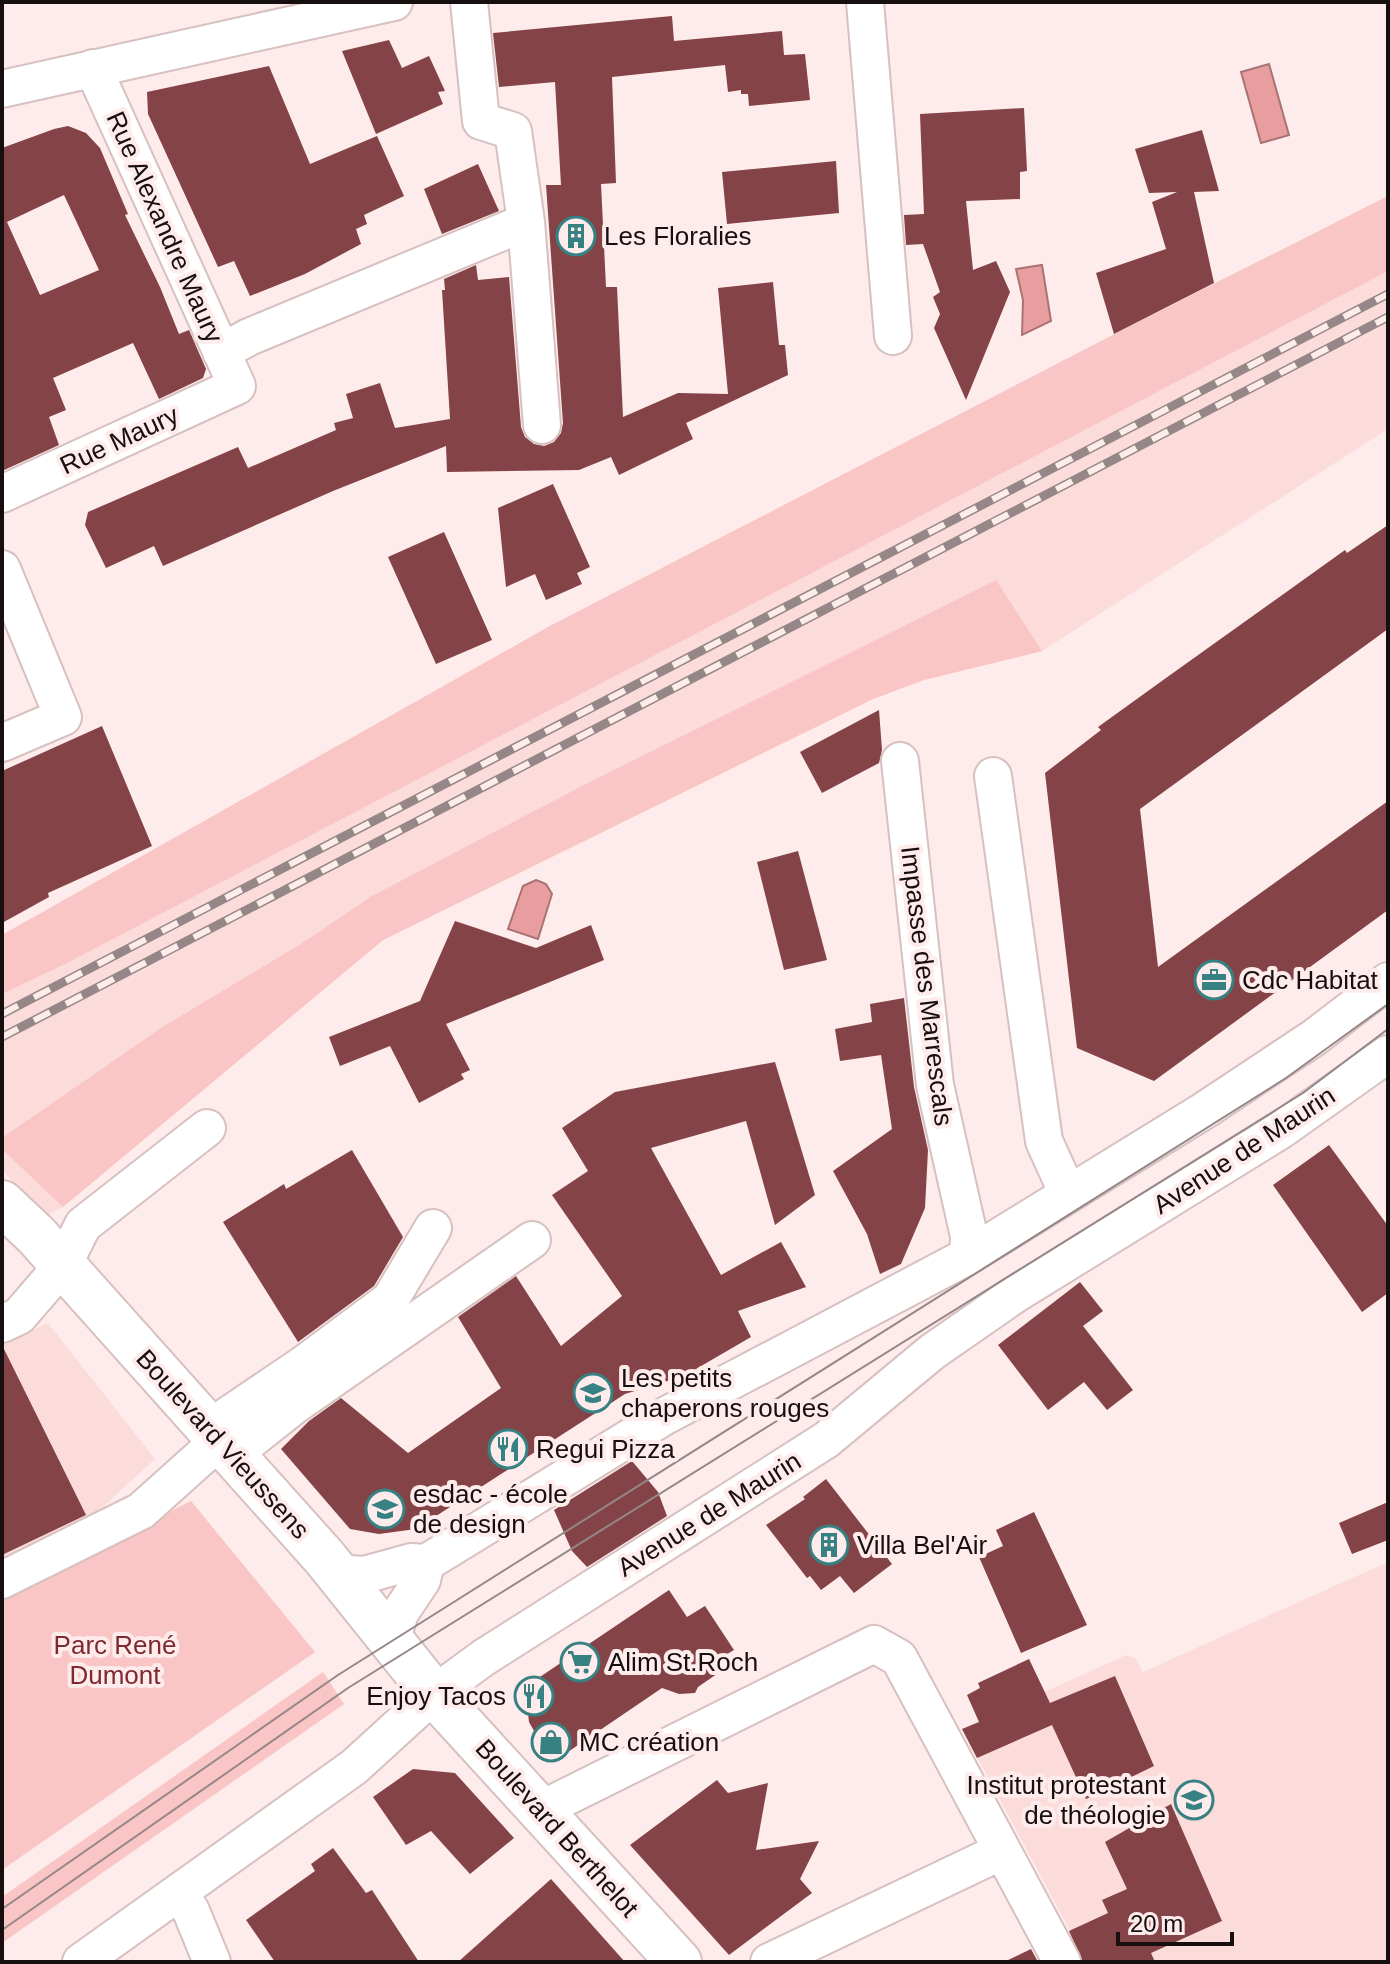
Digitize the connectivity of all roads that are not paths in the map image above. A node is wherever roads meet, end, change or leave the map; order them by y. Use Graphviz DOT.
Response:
graph roads {
  1 [pos="394,2"];
  2 [pos="469,2"];
  3 [pos="865,2"];
  4 [pos="326,9"];
  5 [pos="93,68"];
  6 [pos="2,89"];
  7 [pos="526,222"];
  8 [pos="893,336"];
  9 [pos="221,352"];
  10 [pos="237,386"];
  11 [pos="542,425"];
  12 [pos="2,494"];
  13 [pos="2,569"];
  14 [pos="2,743"];
  15 [pos="900,761"];
  16 [pos="993,776"];
  17 [pos="1388,981"];
  18 [pos="1388,1054"];
  19 [pos="207,1128"];
  20 [pos="1068,1194"];
  21 [pos="2,1203"];
  22 [pos="433,1228"];
  23 [pos="532,1240"];
  24 [pos="50,1250"];
  25 [pos="968,1256"];
  26 [pos="2,1324"];
  27 [pos="219,1442"];
  28 [pos="426,1563"];
  29 [pos="336,1573"];
  30 [pos="2,1580"];
  31 [pos="391,1641"];
  32 [pos="434,1694"];
  33 [pos="540,1810"];
  34 [pos="1002,1851"];
  35 [pos="179,1893"];
  36 [pos="81,1962"];
  37 [pos="212,1962"];
  38 [pos="679,1962"];
  39 [pos="769,1962"];
  40 [pos="1062,1962"];
  1 -- 4 [label="street"];
  2 -- 7 [label="street"];
  3 -- 8 [label="street"];
  4 -- 5 [label="street"];
  5 -- 6 [label="street"];
  5 -- 9 [label="street, Rue Alexandre Maury"];
  7 -- 9 [label="street"];
  7 -- 11 [label="street"];
  9 -- 10 [label="street, Rue Alexandre Maury"];
  10 -- 12 [label="street, Rue Maury"];
  13 -- 14 [label="street"];
  15 -- 25 [label="street, Impasse des Marrescals"];
  16 -- 20 [label="street"];
  17 -- 20 [label="street"];
  18 -- 32 [label="street, Avenue de Maurin"];
  19 -- 24 [label="street"];
  20 -- 25 [label="street"];
  21 -- 24 [label="main road, Boulevard Vieussens"];
  22 -- 27 [label="street"];
  23 -- 27 [label="street"];
  24 -- 26 [label="street"];
  24 -- 27 [label="main road, Boulevard Vieussens"];
  25 -- 28 [label="street"];
  27 -- 29 [label="main road, Boulevard Vieussens"];
  27 -- 30 [label="street"];
  28 -- 29 [label="street"];
  28 -- 31 [label="street"];
  29 -- 31 [label="main road, Boulevard Vieussens"];
  31 -- 32 [label="main road, Boulevard Vieussens"];
  32 -- 33 [label="main road, Boulevard Berthelot"];
  32 -- 35 [label="street, Avenue de Maurin"];
  33 -- 34 [label="street"];
  33 -- 38 [label="main road, Boulevard Berthelot"];
  34 -- 39 [label="street"];
  34 -- 40 [label="street"];
  35 -- 36 [label="street, Avenue de Maurin"];
  35 -- 37 [label="street"];
}
